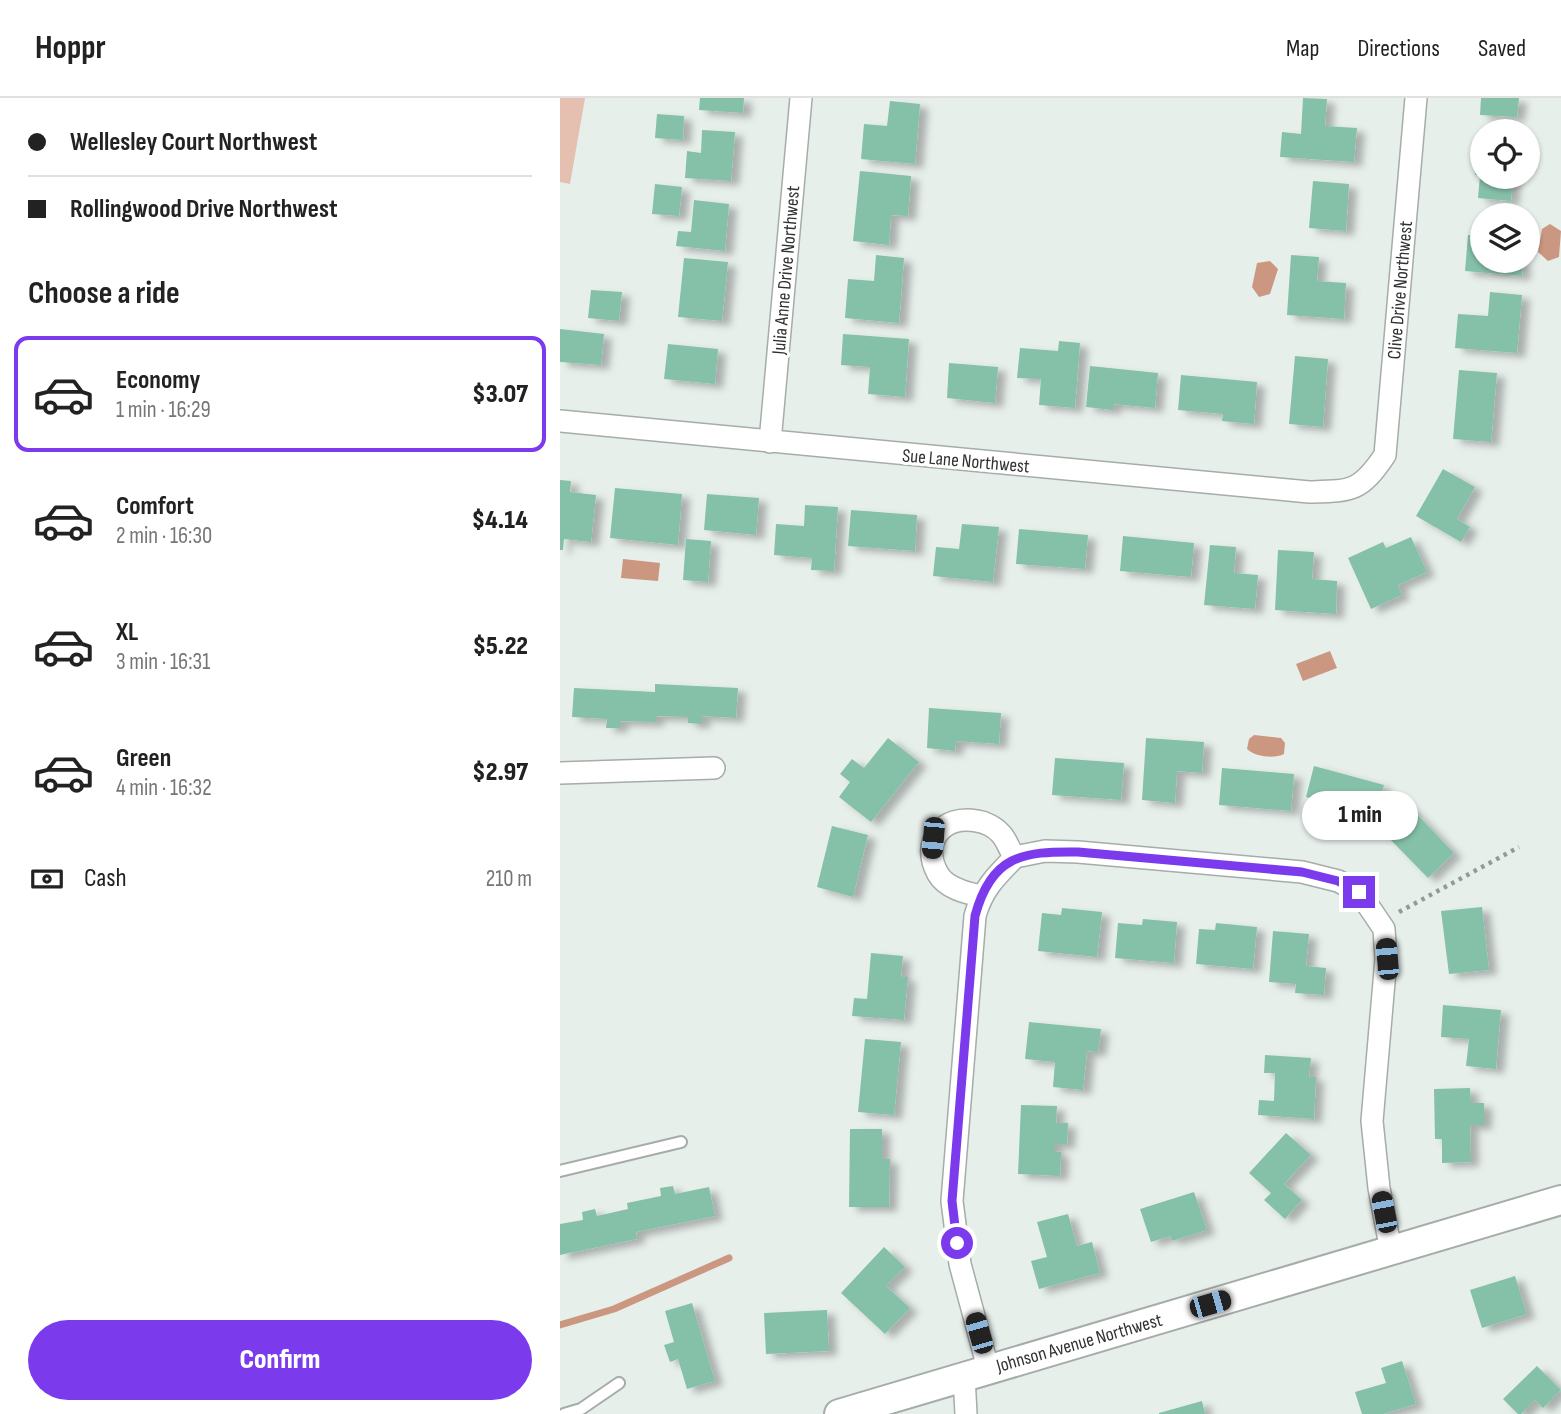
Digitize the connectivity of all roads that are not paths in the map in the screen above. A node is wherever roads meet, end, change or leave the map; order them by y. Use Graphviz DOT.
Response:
graph roads {
  1 [pos="801,98"];
  2 [pos="1416,98"];
  3 [pos="560,421"];
  4 [pos="770,442"];
  5 [pos="1369,478"];
  6 [pos="714,768"];
  7 [pos="560,773"];
  8 [pos="1015,857"];
  9 [pos="981,897"];
  10 [pos="681,1142"];
  11 [pos="560,1171"];
  12 [pos="1561,1200"];
  13 [pos="1391,1251"];
  14 [pos="976,1372"];
  15 [pos="619,1383"];
  16 [pos="564,1414"];
  17 [pos="839,1414"];
  18 [pos="966,1414"];
  1 -- 4 [label="street, Julia Anne Drive Northwest"];
  2 -- 5 [label="street, Clive Drive Northwest"];
  3 -- 4 [label="street, Sue Lane Northwest"];
  4 -- 5 [label="street, Sue Lane Northwest"];
  6 -- 7 [label="street"];
  8 -- 9 [label="street"];
  8 -- 9 [label="street"];
  8 -- 13 [label="street"];
  9 -- 14 [label="street"];
  10 -- 11 [label="lane"];
  12 -- 13 [label="street, Johnson Avenue Northwest"];
  13 -- 14 [label="street, Johnson Avenue Northwest"];
  14 -- 17 [label="street, Johnson Avenue Northwest"];
  14 -- 18 [label="street"];
  15 -- 16 [label="lane"];
}
